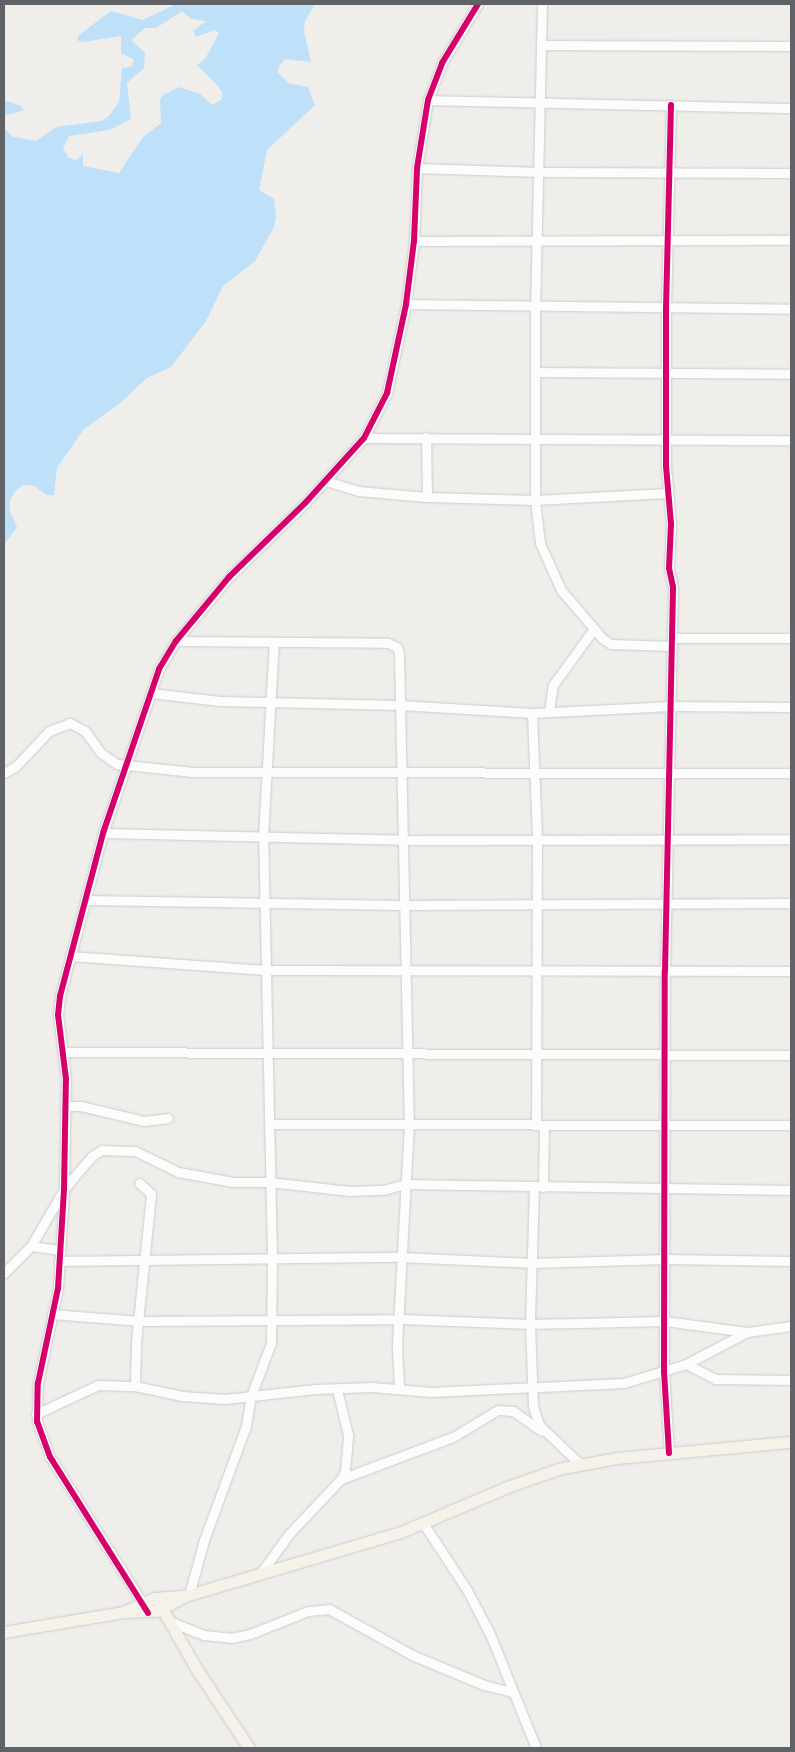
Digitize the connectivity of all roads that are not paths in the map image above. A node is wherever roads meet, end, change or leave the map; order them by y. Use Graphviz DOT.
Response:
graph roads {
  1 [pos="478,4"];
  2 [pos="542,4"];
  3 [pos="541,45"];
  4 [pos="791,46"];
  5 [pos="428,100"];
  6 [pos="542,105"];
  7 [pos="671,105"];
  8 [pos="791,108"];
  9 [pos="417,168"];
  10 [pos="540,172"];
  11 [pos="791,173"];
  12 [pos="670,174"];
  13 [pos="536,240"];
  14 [pos="791,240"];
  15 [pos="414,241"];
  16 [pos="667,241"];
  17 [pos="406,304"];
  18 [pos="535,306"];
  19 [pos="666,309"];
  20 [pos="791,309"];
  21 [pos="536,372"];
  22 [pos="666,373"];
  23 [pos="791,374"];
  24 [pos="426,437"];
  25 [pos="364,438"];
  26 [pos="791,440"];
  27 [pos="537,441"];
  28 [pos="666,441"];
  29 [pos="326,481"];
  30 [pos="668,493"];
  31 [pos="427,497"];
  32 [pos="535,500"];
  33 [pos="592,630"];
  34 [pos="791,638"];
  35 [pos="176,642"];
  36 [pos="672,642"];
  37 [pos="274,643"];
  38 [pos="151,693"];
  39 [pos="268,703"];
  40 [pos="400,704"];
  41 [pos="670,706"];
  42 [pos="791,707"];
  43 [pos="549,712"];
  44 [pos="532,713"];
  45 [pos="125,766"];
  46 [pos="401,770"];
  47 [pos="265,771"];
  48 [pos="670,771"];
  49 [pos="535,772"];
  50 [pos="4,773"];
  51 [pos="791,773"];
  52 [pos="103,833"];
  53 [pos="263,837"];
  54 [pos="538,838"];
  55 [pos="669,839"];
  56 [pos="791,839"];
  57 [pos="404,840"];
  58 [pos="85,900"];
  59 [pos="791,902"];
  60 [pos="266,903"];
  61 [pos="538,904"];
  62 [pos="667,904"];
  63 [pos="402,905"];
  64 [pos="70,956"];
  65 [pos="265,970"];
  66 [pos="403,971"];
  67 [pos="791,971"];
  68 [pos="538,972"];
  69 [pos="665,972"];
  70 [pos="64,1052"];
  71 [pos="266,1052"];
  72 [pos="537,1054"];
  73 [pos="665,1055"];
  74 [pos="791,1055"];
  75 [pos="406,1056"];
  76 [pos="66,1106"];
  77 [pos="168,1118"];
  78 [pos="409,1123"];
  79 [pos="269,1124"];
  80 [pos="540,1124"];
  81 [pos="791,1125"];
  82 [pos="664,1126"];
  83 [pos="269,1182"];
  84 [pos="138,1183"];
  85 [pos="406,1184"];
  86 [pos="539,1187"];
  87 [pos="64,1189"];
  88 [pos="665,1189"];
  89 [pos="791,1190"];
  90 [pos="31,1246"];
  91 [pos="60,1250"];
  92 [pos="272,1257"];
  93 [pos="401,1257"];
  94 [pos="666,1259"];
  95 [pos="144,1260"];
  96 [pos="791,1260"];
  97 [pos="59,1261"];
  98 [pos="533,1263"];
  99 [pos="4,1273"];
  100 [pos="52,1314"];
  101 [pos="401,1319"];
  102 [pos="140,1320"];
  103 [pos="272,1320"];
  104 [pos="665,1321"];
  105 [pos="530,1324"];
  106 [pos="791,1326"];
  107 [pos="746,1332"];
  108 [pos="686,1364"];
  109 [pos="664,1372"];
  110 [pos="791,1380"];
  111 [pos="135,1386"];
  112 [pos="530,1387"];
  113 [pos="398,1389"];
  114 [pos="337,1390"];
  115 [pos="251,1396"];
  116 [pos="36,1414"];
  117 [pos="546,1434"];
  118 [pos="791,1442"];
  119 [pos="669,1453"];
  120 [pos="580,1464"];
  121 [pos="341,1480"];
  122 [pos="423,1523"];
  123 [pos="260,1574"];
  124 [pos="187,1595"];
  125 [pos="156,1597"];
  126 [pos="143,1601"];
  127 [pos="162,1608"];
  128 [pos="122,1612"];
  129 [pos="148,1613"];
  130 [pos="169,1621"];
  131 [pos="4,1632"];
  132 [pos="513,1692"];
  133 [pos="249,1748"];
  134 [pos="536,1748"];
  1 -- 5 [label="street"];
  2 -- 3 [label="street"];
  3 -- 4 [label="street"];
  3 -- 6 [label="street"];
  5 -- 6 [label="street"];
  5 -- 9 [label="street"];
  6 -- 7 [label="street"];
  6 -- 10 [label="street"];
  7 -- 8 [label="street"];
  7 -- 12 [label="street"];
  9 -- 10 [label="street"];
  9 -- 15 [label="street"];
  10 -- 12 [label="street"];
  10 -- 13 [label="street"];
  11 -- 12 [label="street"];
  12 -- 16 [label="street"];
  13 -- 15 [label="street"];
  13 -- 16 [label="street"];
  13 -- 18 [label="street"];
  14 -- 16 [label="street"];
  15 -- 17 [label="street"];
  16 -- 19 [label="street"];
  17 -- 18 [label="street"];
  17 -- 25 [label="street"];
  18 -- 19 [label="street"];
  18 -- 21 [label="street"];
  19 -- 20 [label="street"];
  19 -- 22 [label="street"];
  21 -- 22 [label="street"];
  21 -- 27 [label="street"];
  22 -- 23 [label="street"];
  22 -- 28 [label="street"];
  24 -- 25 [label="street"];
  24 -- 27 [label="street"];
  24 -- 31 [label="street"];
  25 -- 29 [label="street"];
  26 -- 28 [label="street"];
  27 -- 28 [label="street"];
  27 -- 32 [label="street"];
  28 -- 30 [label="street"];
  29 -- 31 [label="street"];
  29 -- 35 [label="street"];
  30 -- 32 [label="street"];
  30 -- 36 [label="street"];
  31 -- 32 [label="street"];
  32 -- 33 [label="street"];
  33 -- 36 [label="street"];
  33 -- 43 [label="street"];
  34 -- 36 [label="street"];
  35 -- 37 [label="street"];
  35 -- 38 [label="street"];
  36 -- 41 [label="street"];
  37 -- 39 [label="street"];
  37 -- 40 [label="street"];
  38 -- 39 [label="street"];
  38 -- 45 [label="street"];
  39 -- 40 [label="street"];
  39 -- 47 [label="street"];
  40 -- 44 [label="street"];
  40 -- 46 [label="street"];
  41 -- 42 [label="street"];
  41 -- 43 [label="street"];
  41 -- 48 [label="street"];
  43 -- 44 [label="street"];
  44 -- 49 [label="street"];
  45 -- 47 [label="street"];
  45 -- 50 [label="street"];
  45 -- 52 [label="street"];
  46 -- 47 [label="street"];
  46 -- 49 [label="street"];
  46 -- 57 [label="street"];
  47 -- 53 [label="street"];
  48 -- 49 [label="street"];
  48 -- 51 [label="street"];
  48 -- 55 [label="street"];
  49 -- 54 [label="street"];
  52 -- 53 [label="street"];
  52 -- 58 [label="street"];
  53 -- 57 [label="street"];
  53 -- 60 [label="street"];
  54 -- 55 [label="street"];
  54 -- 57 [label="street"];
  54 -- 61 [label="street"];
  55 -- 56 [label="street"];
  55 -- 62 [label="street"];
  57 -- 63 [label="street"];
  58 -- 60 [label="street"];
  58 -- 64 [label="street"];
  59 -- 62 [label="street"];
  60 -- 63 [label="street"];
  60 -- 65 [label="street"];
  61 -- 62 [label="street"];
  61 -- 63 [label="street"];
  61 -- 68 [label="street"];
  62 -- 69 [label="street"];
  63 -- 66 [label="street"];
  64 -- 65 [label="street"];
  64 -- 70 [label="street"];
  65 -- 66 [label="street"];
  65 -- 71 [label="street"];
  66 -- 68 [label="street"];
  66 -- 75 [label="street"];
  67 -- 69 [label="street"];
  68 -- 69 [label="street"];
  68 -- 72 [label="street"];
  69 -- 73 [label="street"];
  70 -- 71 [label="street"];
  70 -- 76 [label="street"];
  71 -- 75 [label="street"];
  71 -- 79 [label="street"];
  72 -- 73 [label="street"];
  72 -- 75 [label="street"];
  72 -- 80 [label="street"];
  73 -- 74 [label="street"];
  73 -- 82 [label="street"];
  75 -- 78 [label="street"];
  76 -- 77 [label="street"];
  76 -- 87 [label="street"];
  78 -- 79 [label="street"];
  78 -- 80 [label="street"];
  78 -- 85 [label="street"];
  79 -- 83 [label="street"];
  80 -- 82 [label="street"];
  80 -- 86 [label="street"];
  81 -- 82 [label="street"];
  82 -- 88 [label="street"];
  83 -- 85 [label="street"];
  83 -- 87 [label="street"];
  83 -- 92 [label="street"];
  84 -- 95 [label="street"];
  85 -- 86 [label="street"];
  85 -- 93 [label="street"];
  86 -- 88 [label="street"];
  86 -- 98 [label="street"];
  87 -- 90 [label="street"];
  87 -- 91 [label="street"];
  88 -- 89 [label="street"];
  88 -- 94 [label="street"];
  90 -- 91 [label="street"];
  90 -- 99 [label="street"];
  91 -- 97 [label="street"];
  92 -- 93 [label="street"];
  92 -- 95 [label="street"];
  92 -- 103 [label="street"];
  93 -- 98 [label="street"];
  93 -- 101 [label="street"];
  94 -- 96 [label="street"];
  94 -- 98 [label="street"];
  94 -- 104 [label="street"];
  95 -- 97 [label="street"];
  95 -- 102 [label="street"];
  97 -- 100 [label="street"];
  98 -- 105 [label="street"];
  100 -- 102 [label="street"];
  100 -- 116 [label="street"];
  101 -- 103 [label="street"];
  101 -- 105 [label="street"];
  101 -- 113 [label="street"];
  102 -- 103 [label="street"];
  102 -- 111 [label="street"];
  103 -- 115 [label="street"];
  104 -- 105 [label="street"];
  104 -- 107 [label="street"];
  104 -- 109 [label="street"];
  105 -- 112 [label="street"];
  106 -- 107 [label="street"];
  107 -- 108 [label="street"];
  108 -- 109 [label="street"];
  108 -- 110 [label="street"];
  109 -- 112 [label="street"];
  109 -- 119 [label="street"];
  111 -- 115 [label="street"];
  111 -- 116 [label="street"];
  112 -- 113 [label="street"];
  112 -- 117 [label="street"];
  113 -- 114 [label="street"];
  114 -- 115 [label="street"];
  114 -- 121 [label="street"];
  115 -- 124 [label="street"];
  116 -- 126 [label="street"];
  117 -- 120 [label="street"];
  117 -- 121 [label="street"];
  118 -- 119 [label="main road"];
  119 -- 120 [label="main road"];
  120 -- 122 [label="main road"];
  121 -- 123 [label="street"];
  122 -- 123 [label="main road"];
  122 -- 132 [label="street"];
  123 -- 124 [label="main road"];
  124 -- 125 [label="main road"];
  124 -- 127 [label="main road"];
  125 -- 126 [label="main road"];
  125 -- 127 [label="main road"];
  126 -- 128 [label="main road"];
  126 -- 129 [label="street"];
  127 -- 129 [label="main road"];
  127 -- 130 [label="main road"];
  128 -- 129 [label="main road"];
  128 -- 131 [label="main road"];
  130 -- 132 [label="street"];
  130 -- 133 [label="main road"];
  132 -- 134 [label="street"];
}
